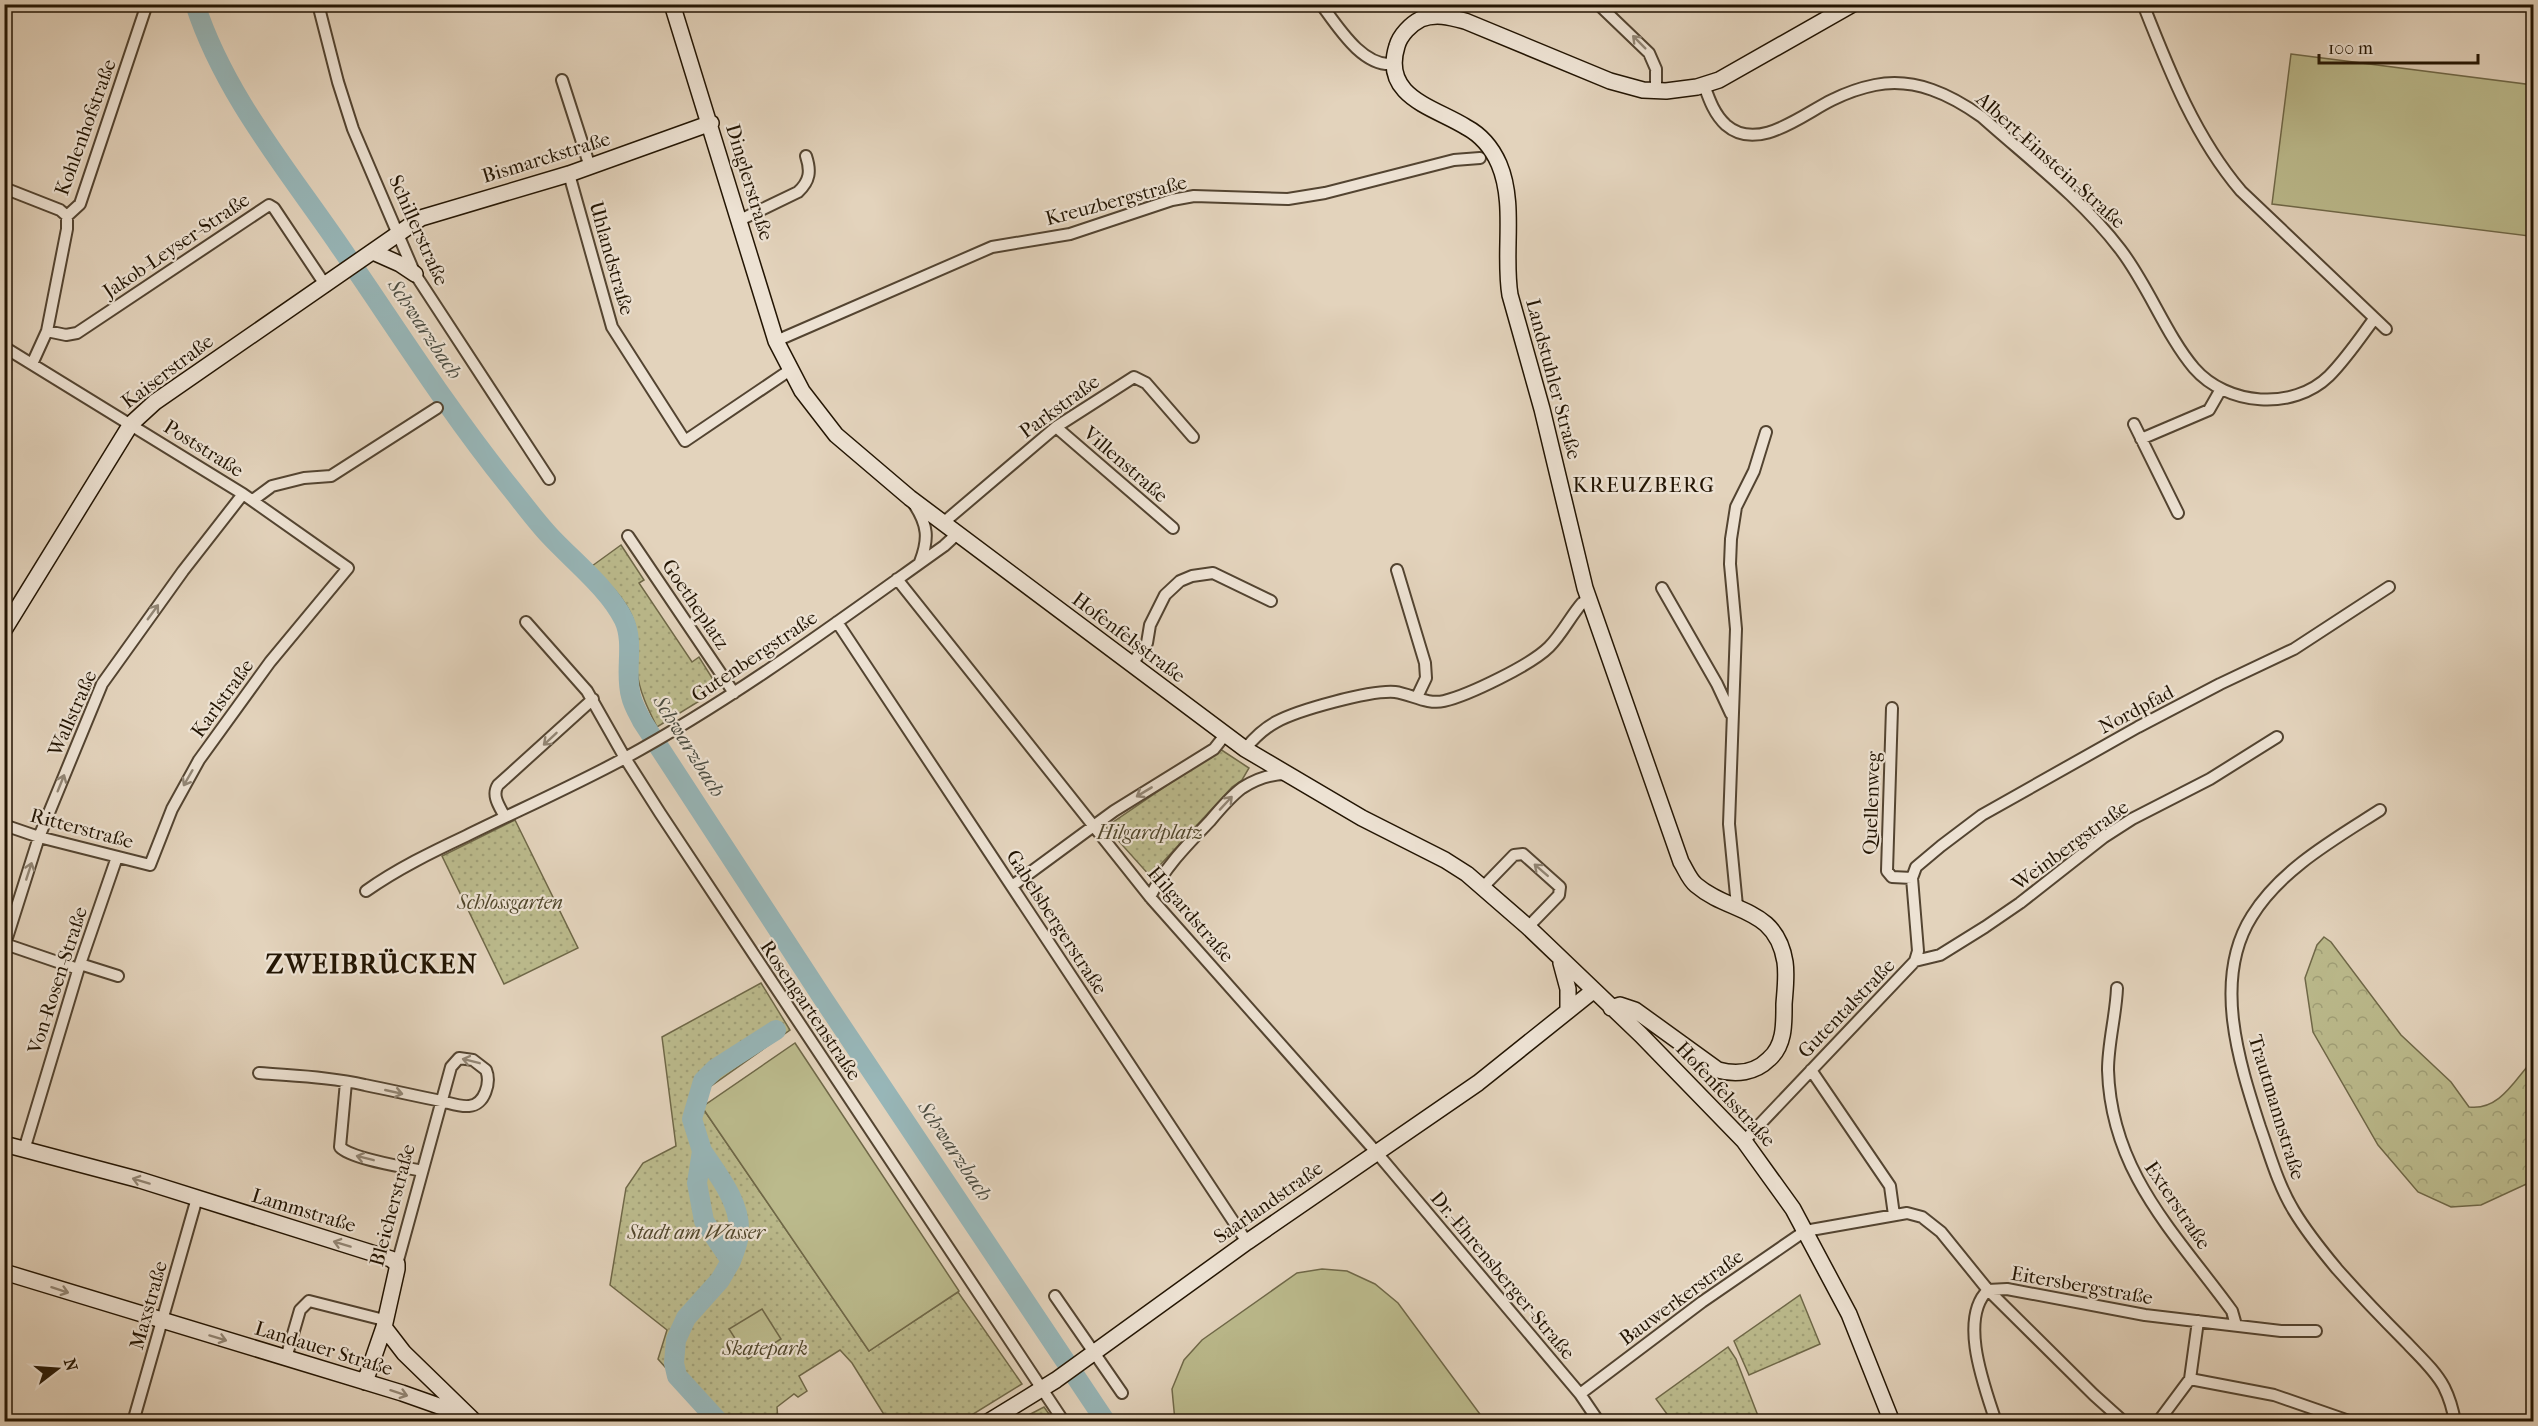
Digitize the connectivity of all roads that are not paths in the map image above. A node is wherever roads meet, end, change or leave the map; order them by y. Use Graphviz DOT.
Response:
graph roads {
  1 [pos="147,4"];
  2 [pos="318,4"];
  3 [pos="672,4"];
  4 [pos="1321,4"];
  5 [pos="1598,4"];
  6 [pos="1853,4"];
  7 [pos="2144,4"];
  8 [pos="1835,9"];
  9 [pos="1450,11"];
  10 [pos="1394,64"];
  11 [pos="562,80"];
  12 [pos="1704,85"];
  13 [pos="1656,91"];
  14 [pos="711,123"];
  15 [pos="806,156"];
  16 [pos="1480,158"];
  17 [pos="590,167"];
  18 [pos="569,174"];
  19 [pos="4,188"];
  20 [pos="67,216"];
  21 [pos="740,220"];
  22 [pos="397,234"];
  23 [pos="372,253"];
  24 [pos="415,274"];
  25 [pos="326,286"];
  26 [pos="2374,319"];
  27 [pos="2386,329"];
  28 [pos="47,331"];
  29 [pos="776,341"];
  30 [pos="5,348"];
  31 [pos="32,364"];
  32 [pos="790,370"];
  33 [pos="2221,389"];
  34 [pos="437,408"];
  35 [pos="130,424"];
  36 [pos="2134,424"];
  37 [pos="1056,427"];
  38 [pos="1766,432"];
  39 [pos="1193,437"];
  40 [pos="2141,438"];
  41 [pos="549,479"];
  42 [pos="243,494"];
  43 [pos="910,498"];
  44 [pos="253,500"];
  45 [pos="2178,513"];
  46 [pos="943,523"];
  47 [pos="1173,528"];
  48 [pos="957,534"];
  49 [pos="628,536"];
  50 [pos="920,562"];
  51 [pos="348,568"];
  52 [pos="1397,570"];
  53 [pos="897,579"];
  54 [pos="2390,587"];
  55 [pos="1662,588"];
  56 [pos="1588,599"];
  57 [pos="1271,600"];
  58 [pos="526,622"];
  59 [pos="837,622"];
  60 [pos="4,630"];
  61 [pos="1131,665"];
  62 [pos="734,693"];
  63 [pos="1417,697"];
  64 [pos="593,699"];
  65 [pos="1892,708"];
  66 [pos="1733,717"];
  67 [pos="1225,735"];
  68 [pos="2277,737"];
  69 [pos="1245,749"];
  70 [pos="625,758"];
  71 [pos="1286,774"];
  72 [pos="2380,810"];
  73 [pos="505,817"];
  74 [pos="4,825"];
  75 [pos="1094,825"];
  76 [pos="39,837"];
  77 [pos="117,857"];
  78 [pos="150,865"];
  79 [pos="1912,878"];
  80 [pos="1012,886"];
  81 [pos="1483,886"];
  82 [pos="366,891"];
  83 [pos="1150,897"];
  84 [pos="1737,906"];
  85 [pos="1528,927"];
  86 [pos="1560,960"];
  87 [pos="1915,961"];
  88 [pos="79,966"];
  89 [pos="118,976"];
  90 [pos="2117,988"];
  91 [pos="1593,991"];
  92 [pos="1611,1008"];
  93 [pos="1568,1011"];
  94 [pos="1811,1070"];
  95 [pos="259,1073"];
  96 [pos="346,1082"];
  97 [pos="442,1102"];
  98 [pos="1744,1141"];
  99 [pos="4,1144"];
  100 [pos="24,1150"];
  101 [pos="1377,1152"];
  102 [pos="422,1171"];
  103 [pos="197,1198"];
  104 [pos="1894,1215"];
  105 [pos="1805,1231"];
  106 [pos="1247,1242"];
  107 [pos="397,1264"];
  108 [pos="4,1272"];
  109 [pos="1988,1290"];
  110 [pos="1054,1296"];
  111 [pos="162,1321"];
  112 [pos="2198,1321"];
  113 [pos="384,1324"];
  114 [pos="2236,1325"];
  115 [pos="2316,1331"];
  116 [pos="404,1353"];
  117 [pos="1092,1355"];
  118 [pos="286,1358"];
  119 [pos="2190,1380"];
  120 [pos="365,1382"];
  121 [pos="1041,1390"];
  122 [pos="1122,1392"];
  123 [pos="1580,1394"];
  124 [pos="433,1404"];
  125 [pos="68,1422"];
  126 [pos="79,1422"];
  127 [pos="133,1422"];
  128 [pos="473,1422"];
  129 [pos="988,1422"];
  130 [pos="1064,1422"];
  131 [pos="1599,1422"];
  132 [pos="1892,1422"];
  133 [pos="1996,1422"];
  134 [pos="2124,1422"];
  135 [pos="2158,1422"];
  136 [pos="2352,1422"];
  137 [pos="2455,1422"];
  1 -- 20 [label="street, Kohlenhofstraße"];
  2 -- 22 [label="street, Schillerstraße"];
  3 -- 14 [label="main road, Dinglerstraße"];
  4 -- 10 [label="street"];
  13 -- 5 [label="street, one-way"];
  6 -- 8 [label="main road"];
  7 -- 26 [label="street"];
  8 -- 12 [label="main road"];
  9 -- 10 [label="main road"];
  9 -- 13 [label="main road"];
  10 -- 56 [label="main road, Landstuhler Straße"];
  11 -- 17 [label="street"];
  12 -- 13 [label="main road"];
  12 -- 33 [label="street, Albert-Einstein-Straße"];
  14 -- 17 [label="main road, Bismarckstraße"];
  14 -- 21 [label="main road, Dinglerstraße"];
  15 -- 21 [label="street"];
  16 -- 29 [label="street, Kreuzbergstraße"];
  17 -- 18 [label="main road, Bismarckstraße"];
  18 -- 22 [label="main road, Bismarckstraße"];
  18 -- 32 [label="street, Uhlandstraße"];
  19 -- 20 [label="street"];
  20 -- 28 [label="street, Kohlenhofstraße"];
  21 -- 29 [label="main road, Dinglerstraße"];
  22 -- 23 [label="main road, Kaiserstraße"];
  22 -- 24 [label="street, Schillerstraße"];
  23 -- 24 [label="main road"];
  23 -- 25 [label="main road, Kaiserstraße"];
  24 -- 41 [label="street, Schillerstraße"];
  25 -- 28 [label="street, Jakob-Leyser-Straße"];
  25 -- 35 [label="main road, Kaiserstraße"];
  26 -- 27 [label="street"];
  26 -- 33 [label="street, Albert-Einstein-Straße"];
  28 -- 31 [label="street, Kohlenhofstraße"];
  29 -- 32 [label="main road, Dinglerstraße"];
  30 -- 31 [label="street, Poststraße"];
  31 -- 35 [label="street, Poststraße"];
  32 -- 43 [label="main road, Hofenfelsstraße"];
  33 -- 40 [label="street"];
  34 -- 44 [label="street"];
  35 -- 42 [label="street, Poststraße"];
  35 -- 60 [label="main road, Kaiserstraße"];
  36 -- 40 [label="street"];
  37 -- 39 [label="street, Parkstraße"];
  37 -- 46 [label="street, Parkstraße"];
  37 -- 47 [label="street, Villenstraße"];
  38 -- 66 [label="street"];
  40 -- 45 [label="street"];
  42 -- 44 [label="street, Poststraße"];
  76 -- 42 [label="street, Wallstraße, one-way"];
  43 -- 46 [label="main road, Hofenfelsstraße"];
  43 -- 50 [label="street"];
  44 -- 51 [label="street, Poststraße"];
  46 -- 48 [label="main road, Hofenfelsstraße"];
  48 -- 50 [label="street, Gutenbergstraße"];
  48 -- 61 [label="main road, Hofenfelsstraße"];
  49 -- 62 [label="street, Goetheplatz"];
  50 -- 53 [label="street, Gutenbergstraße"];
  51 -- 78 [label="street, Karlstraße, one-way"];
  52 -- 63 [label="street"];
  53 -- 59 [label="street, Gutenbergstraße"];
  53 -- 75 [label="street, Hilgardstraße"];
  54 -- 79 [label="street, Nordpfad"];
  55 -- 66 [label="street"];
  56 -- 63 [label="street"];
  56 -- 84 [label="main road, Landstuhler Straße"];
  57 -- 61 [label="street"];
  58 -- 64 [label="street, Rosengartenstraße"];
  59 -- 62 [label="street, Gutenbergstraße"];
  59 -- 80 [label="street, Gabelsbergerstraße"];
  61 -- 67 [label="main road, Hofenfelsstraße"];
  62 -- 70 [label="street, Gutenbergstraße"];
  63 -- 69 [label="street"];
  64 -- 70 [label="street, Rosengartenstraße"];
  64 -- 73 [label="street, one-way"];
  65 -- 79 [label="street, Quellenweg"];
  66 -- 84 [label="street"];
  67 -- 69 [label="main road, Hofenfelsstraße"];
  67 -- 75 [label="street, one-way"];
  68 -- 87 [label="street, Weinbergstraße"];
  69 -- 71 [label="main road, Hofenfelsstraße"];
  70 -- 73 [label="street, Gutenbergstraße"];
  70 -- 121 [label="street, Rosengartenstraße"];
  71 -- 81 [label="main road, Hofenfelsstraße"];
  83 -- 71 [label="street, one-way"];
  72 -- 137 [label="street, Trautmannstraße"];
  73 -- 82 [label="street, Gutenbergstraße"];
  74 -- 76 [label="street, Ritterstraße"];
  75 -- 80 [label="street"];
  75 -- 83 [label="street, Hilgardstraße"];
  76 -- 77 [label="street, Ritterstraße"];
  88 -- 76 [label="street, Wallstraße, one-way"];
  77 -- 78 [label="street, Ritterstraße"];
  77 -- 88 [label="street, Von-Rosen-Straße"];
  79 -- 87 [label="street, Gutentalstraße"];
  80 -- 106 [label="street, Gabelsbergerstraße"];
  81 -- 85 [label="main road, Hofenfelsstraße"];
  85 -- 81 [label="street, one-way"];
  83 -- 101 [label="street, Hilgardstraße"];
  84 -- 92 [label="main road, Landstuhler Straße"];
  85 -- 86 [label="main road, Hofenfelsstraße"];
  86 -- 91 [label="main road, Hofenfelsstraße"];
  86 -- 93 [label="main road"];
  87 -- 94 [label="street, Gutentalstraße"];
  88 -- 89 [label="street"];
  88 -- 100 [label="street, Von-Rosen-Straße"];
  90 -- 114 [label="street, Exterstraße"];
  91 -- 92 [label="main road, Hofenfelsstraße"];
  91 -- 93 [label="main road, Saarlandstraße"];
  92 -- 98 [label="main road, Hofenfelsstraße"];
  93 -- 101 [label="main road, Saarlandstraße"];
  94 -- 98 [label="street, Gutentalstraße"];
  94 -- 104 [label="street"];
  95 -- 96 [label="street"];
  96 -- 97 [label="street, one-way"];
  102 -- 96 [label="street, one-way"];
  97 -- 97 [label="street, Bleicherstraße, one-way"];
  97 -- 102 [label="street, Bleicherstraße"];
  98 -- 105 [label="main road, Hofenfelsstraße"];
  99 -- 100 [label="main road, Lammstraße"];
  103 -- 100 [label="main road, Lammstraße, one-way"];
  101 -- 106 [label="main road, Saarlandstraße"];
  101 -- 123 [label="street, Dr.-Ehrensberger-Straße"];
  102 -- 107 [label="street, Bleicherstraße"];
  107 -- 103 [label="main road, Lammstraße, one-way"];
  103 -- 111 [label="street, Maxstraße"];
  104 -- 105 [label="street, Eitersbergstraße"];
  104 -- 109 [label="street, Eitersbergstraße"];
  105 -- 123 [label="street, Bauwerkerstraße"];
  105 -- 132 [label="main road, Hofenfelsstraße"];
  106 -- 117 [label="main road, Saarlandstraße"];
  107 -- 113 [label="main road, Bleicherstraße"];
  108 -- 111 [label="main road, Landauer Straße, one-way"];
  109 -- 112 [label="street, Eitersbergstraße"];
  109 -- 133 [label="street"];
  109 -- 134 [label="street"];
  110 -- 117 [label="street"];
  111 -- 118 [label="main road, Landauer Straße, one-way"];
  111 -- 127 [label="street, Maxstraße"];
  112 -- 114 [label="street, Eitersbergstraße"];
  112 -- 119 [label="street"];
  113 -- 116 [label="main road, Landauer Straße"];
  113 -- 118 [label="street"];
  113 -- 120 [label="main road, Bleicherstraße"];
  114 -- 115 [label="street, Eitersbergstraße"];
  116 -- 124 [label="main road"];
  116 -- 128 [label="main road, Landauer Straße"];
  117 -- 121 [label="main road, Saarlandstraße"];
  117 -- 122 [label="street"];
  118 -- 120 [label="main road, Landauer Straße"];
  119 -- 135 [label="street"];
  119 -- 136 [label="street"];
  120 -- 124 [label="main road, Landauer Straße, one-way"];
  121 -- 129 [label="main road, Saarlandstraße"];
  121 -- 130 [label="street, Rosengartenstraße"];
  123 -- 131 [label="street, Dr.-Ehrensberger-Straße"];
  124 -- 128 [label="main road, Landauer Straße"];
  125 -- 126 [label="street"];
}
